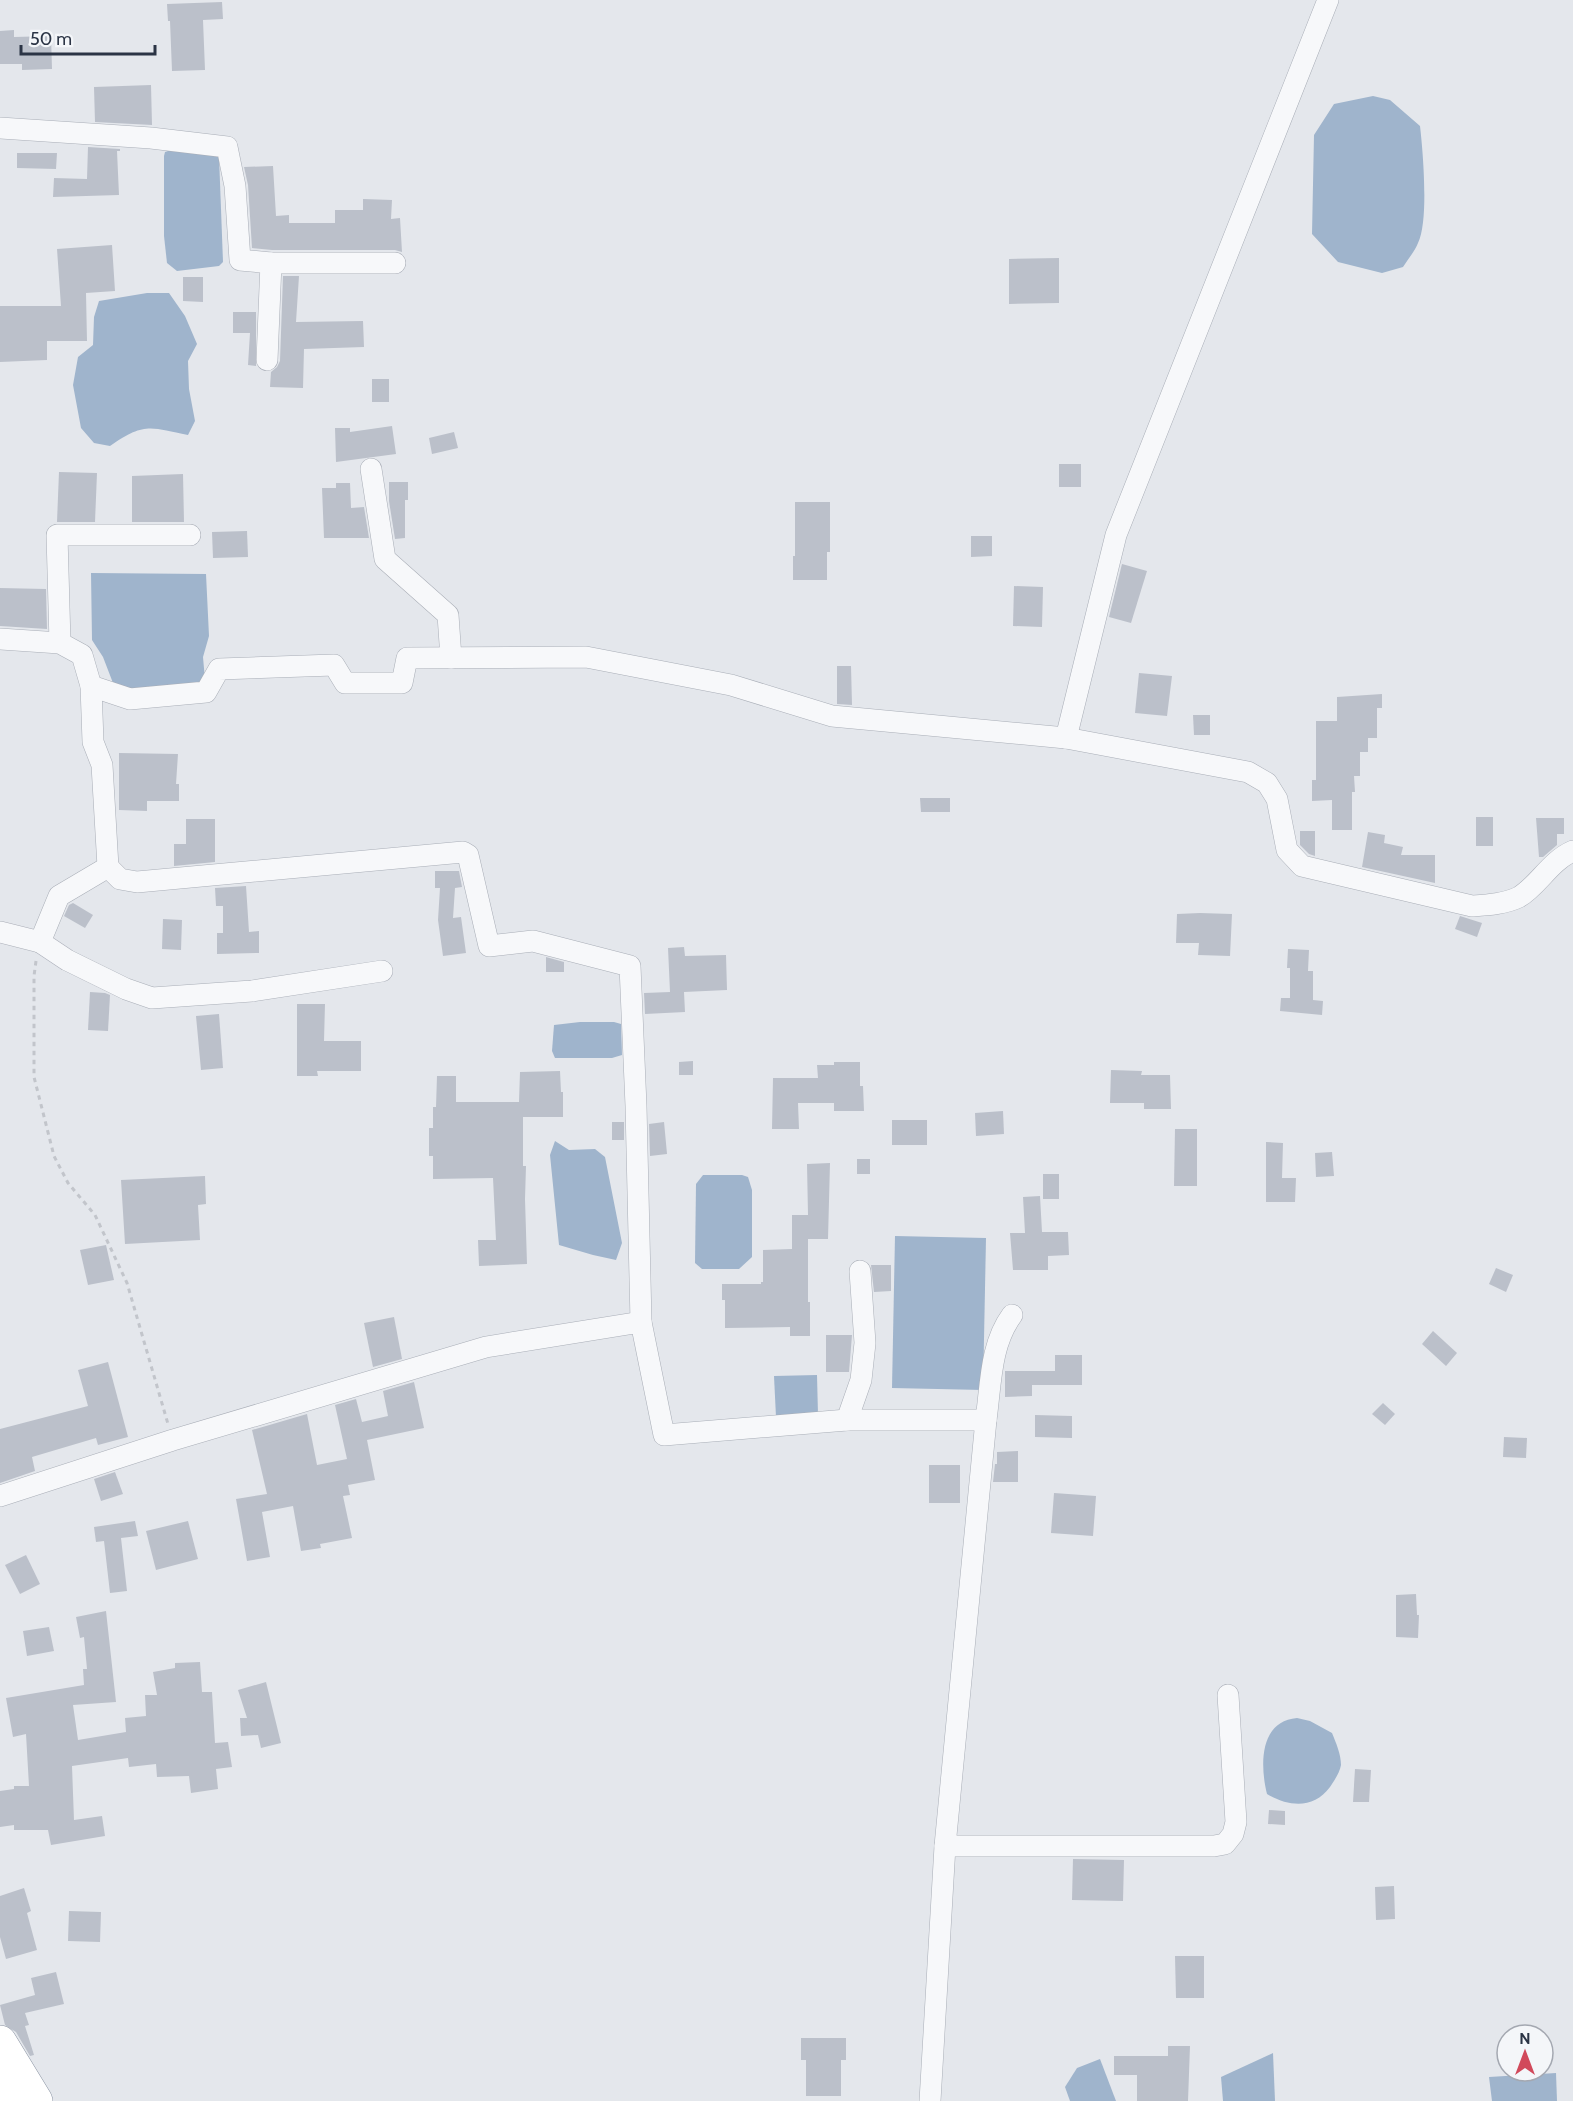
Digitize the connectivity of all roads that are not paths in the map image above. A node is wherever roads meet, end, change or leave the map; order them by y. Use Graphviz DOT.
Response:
graph roads {
  1 [pos="1328,0"];
  2 [pos="0,128"];
  3 [pos="271,263"];
  4 [pos="395,263"];
  5 [pos="267,360"];
  6 [pos="371,469"];
  7 [pos="190,536"];
  8 [pos="0,639"];
  9 [pos="60,643"];
  10 [pos="452,658"];
  11 [pos="91,686"];
  12 [pos="1066,738"];
  13 [pos="1573,851"];
  14 [pos="108,867"];
  15 [pos="0,932"];
  16 [pos="40,942"];
  17 [pos="382,971"];
  18 [pos="860,1271"];
  19 [pos="1012,1315"];
  20 [pos="641,1322"];
  21 [pos="847,1420"];
  22 [pos="986,1420"];
  23 [pos="0,1496"];
  24 [pos="1228,1695"];
  25 [pos="945,1846"];
  26 [pos="0,2042"];
  27 [pos="0,2088"];
  28 [pos="8,2101"];
  29 [pos="36,2101"];
  30 [pos="930,2101"];
  1 -- 12 [label="street"];
  2 -- 3 [label="street"];
  3 -- 4 [label="street"];
  3 -- 5 [label="street"];
  6 -- 10 [label="street"];
  7 -- 9 [label="street"];
  8 -- 9 [label="street"];
  9 -- 11 [label="street"];
  10 -- 11 [label="street"];
  10 -- 12 [label="street"];
  11 -- 14 [label="street"];
  12 -- 13 [label="street"];
  14 -- 16 [label="street"];
  14 -- 20 [label="street"];
  15 -- 16 [label="street"];
  16 -- 17 [label="street"];
  18 -- 21 [label="street"];
  19 -- 22 [label="street"];
  20 -- 21 [label="street"];
  20 -- 23 [label="street"];
  21 -- 22 [label="street"];
  22 -- 25 [label="street"];
  24 -- 25 [label="street"];
  25 -- 30 [label="street"];
  26 -- 29 [label="highway"];
  27 -- 28 [label="highway"];
}
